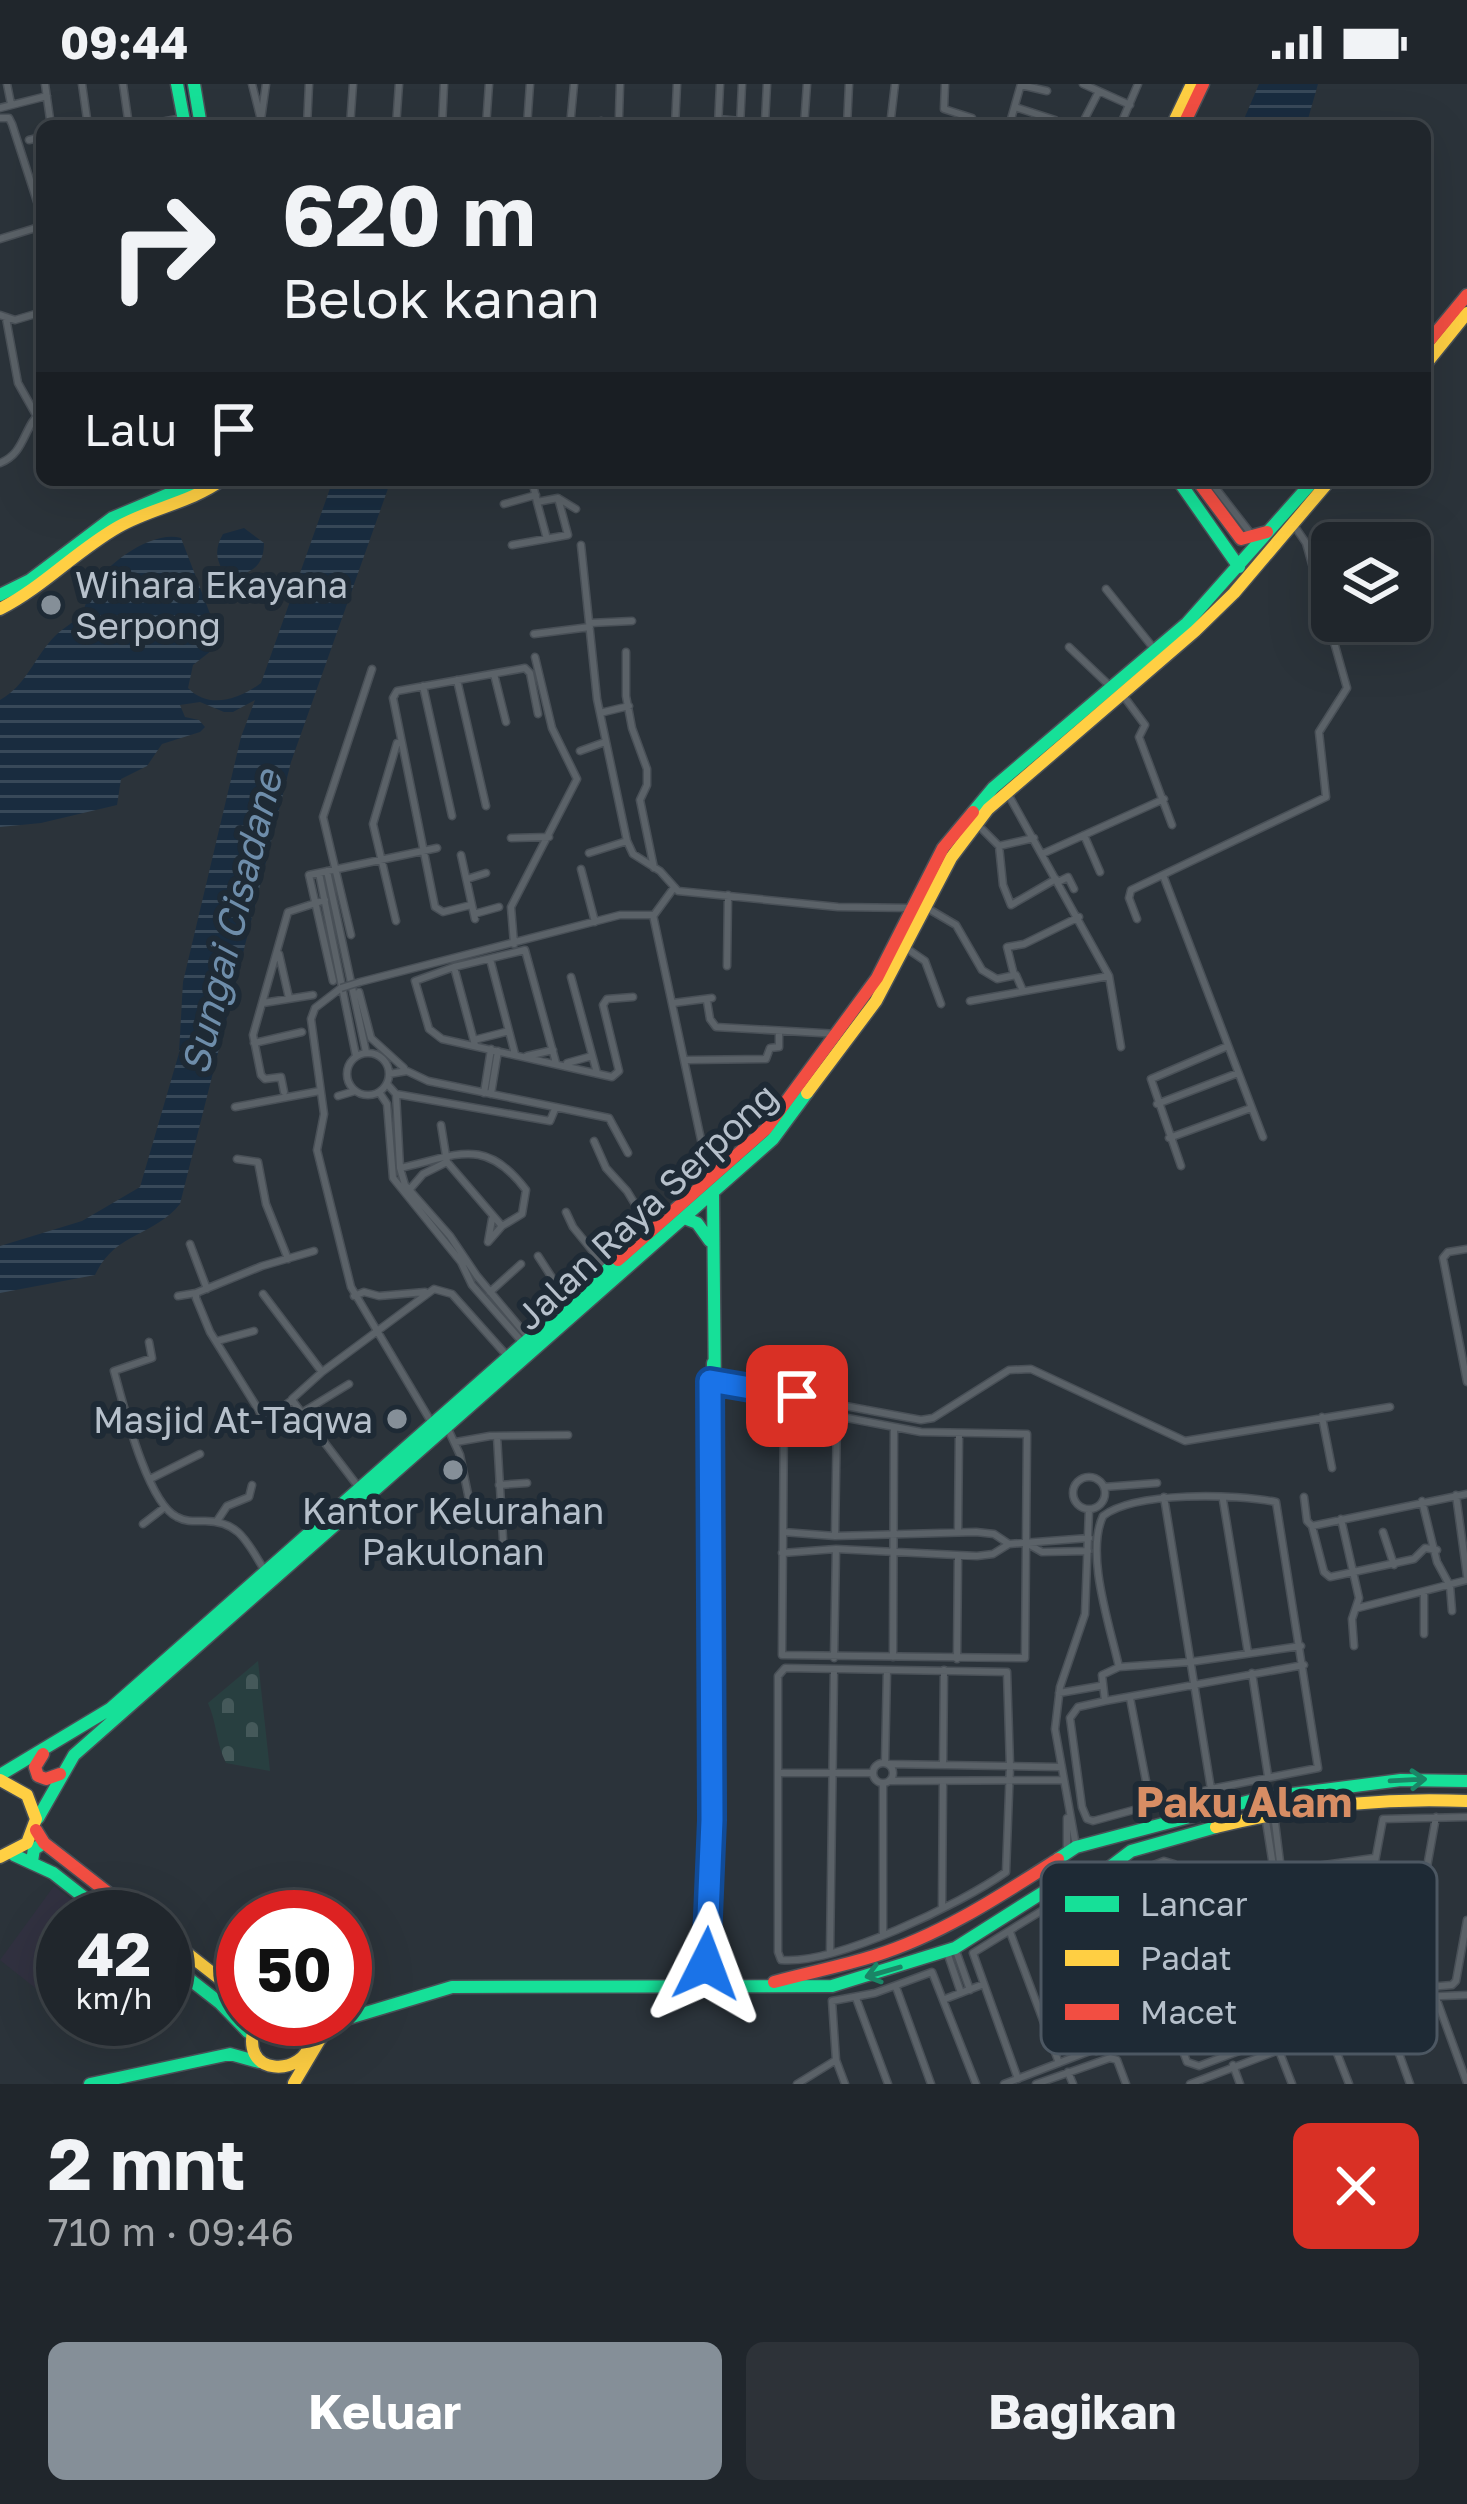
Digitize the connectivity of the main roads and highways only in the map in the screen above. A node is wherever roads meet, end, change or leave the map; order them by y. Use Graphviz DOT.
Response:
graph roads {
  1 [pos="177,84"];
  2 [pos="194,84"];
  3 [pos="1192,84"];
  4 [pos="1203,84"];
  5 [pos="184,120"];
  6 [pos="200,120"];
  7 [pos="1175,120"];
  8 [pos="1187,120"];
  9 [pos="1467,295"];
  10 [pos="1467,313"];
  11 [pos="1431,339"];
  12 [pos="1431,358"];
  13 [pos="188,486"];
  14 [pos="213,486"];
  15 [pos="1182,486"];
  16 [pos="1207,486"];
  17 [pos="1309,486"];
  18 [pos="1325,486"];
  19 [pos="1254,544"];
  20 [pos="1239,567"];
  21 [pos="1256,568"];
  22 [pos="0,595"];
  23 [pos="0,609"];
  24 [pos="1117,691"];
  25 [pos="920,908"];
  26 [pos="847,1029"];
  27 [pos="711,1187"];
  28 [pos="684,1219"];
  29 [pos="712,1248"];
  30 [pos="446,1432"];
  31 [pos="45,1751"];
  32 [pos="60,1774"];
  33 [pos="0,1777"];
  34 [pos="1467,1781"];
  35 [pos="1348,1785"];
  36 [pos="1351,1801"];
  37 [pos="1467,1801"];
  38 [pos="39,1830"];
  39 [pos="1123,1836"];
  40 [pos="1131,1851"];
  41 [pos="7,1856"];
  42 [pos="32,1861"];
  43 [pos="1051,1862"];
  44 [pos="1116,1862"];
  45 [pos="1041,1868"];
  46 [pos="1032,1874"];
  47 [pos="72,1890"];
  48 [pos="108,1890"];
  49 [pos="1041,1891"];
  50 [pos="1041,1894"];
  51 [pos="192,1957"];
  52 [pos="216,1976"];
  53 [pos="192,1981"];
  54 [pos="709,1983"];
  55 [pos="766,1984"];
  56 [pos="216,2000"];
  57 [pos="372,2011"];
  58 [pos="238,2046"];
  59 [pos="251,2046"];
  60 [pos="306,2046"];
  61 [pos="316,2046"];
  62 [pos="230,2054"];
  63 [pos="298,2063"];
  64 [pos="268,2071"];
  65 [pos="294,2083"];
  66 [pos="90,2084"];
  1 -- 5 [label="main road"];
  2 -- 6 [label="main road"];
  3 -- 7 [label="main road"];
  4 -- 8 [label="main road"];
  9 -- 11 [label="main road"];
  10 -- 12 [label="main road"];
  13 -- 22 [label="main road"];
  14 -- 23 [label="main road"];
  15 -- 20 [label="main road"];
  16 -- 19 [label="main road"];
  17 -- 19 [label="main road, Jalan Raya Serpong"];
  18 -- 21 [label="main road, Jalan Raya Serpong"];
  19 -- 20 [label="main road, Jalan Raya Serpong"];
  20 -- 21 [label="main road"];
  20 -- 24 [label="main road, Jalan Raya Serpong"];
  21 -- 24 [label="main road, Jalan Raya Serpong"];
  24 -- 25 [label="main road, Jalan Raya Serpong"];
  24 -- 25 [label="main road, Jalan Raya Serpong"];
  25 -- 26 [label="main road, Jalan Raya Serpong"];
  25 -- 26 [label="main road, Jalan Raya Serpong"];
  26 -- 27 [label="main road, Jalan Raya Serpong"];
  27 -- 28 [label="main road, Jalan Raya Serpong"];
  27 -- 29 [label="main road"];
  27 -- 30 [label="main road, Jalan Raya Serpong"];
  28 -- 29 [label="main road"];
  28 -- 30 [label="main road, Jalan Raya Serpong"];
  29 -- 54 [label="main road"];
  30 -- 31 [label="main road, Jalan Raya Serpong"];
  30 -- 32 [label="main road, Jalan Raya Serpong"];
  31 -- 32 [label="main road"];
  31 -- 33 [label="main road, Jalan Raya Serpong"];
  32 -- 38 [label="main road, Jalan Raya Serpong"];
  33 -- 38 [label="main road"];
  35 -- 34 [label="main road, one-way"];
  35 -- 36 [label="main road"];
  35 -- 39 [label="main road"];
  36 -- 37 [label="main road"];
  36 -- 40 [label="main road"];
  38 -- 41 [label="main road"];
  38 -- 42 [label="main road"];
  38 -- 48 [label="main road"];
  39 -- 40 [label="main road"];
  39 -- 43 [label="main road"];
  40 -- 44 [label="main road"];
  41 -- 42 [label="main road"];
  42 -- 47 [label="main road"];
  45 -- 46 [label="main road"];
  46 -- 49 [label="main road"];
  46 -- 55 [label="main road"];
  50 -- 55 [label="main road, one-way"];
  51 -- 52 [label="main road"];
  53 -- 56 [label="main road"];
  54 -- 55 [label="main road"];
  54 -- 57 [label="main road"];
  58 -- 62 [label="main road"];
  59 -- 64 [label="main road"];
  60 -- 63 [label="main road"];
  61 -- 65 [label="main road"];
  62 -- 64 [label="main road"];
  62 -- 66 [label="main road"];
  63 -- 64 [label="main road"];
  63 -- 65 [label="main road"];
}
